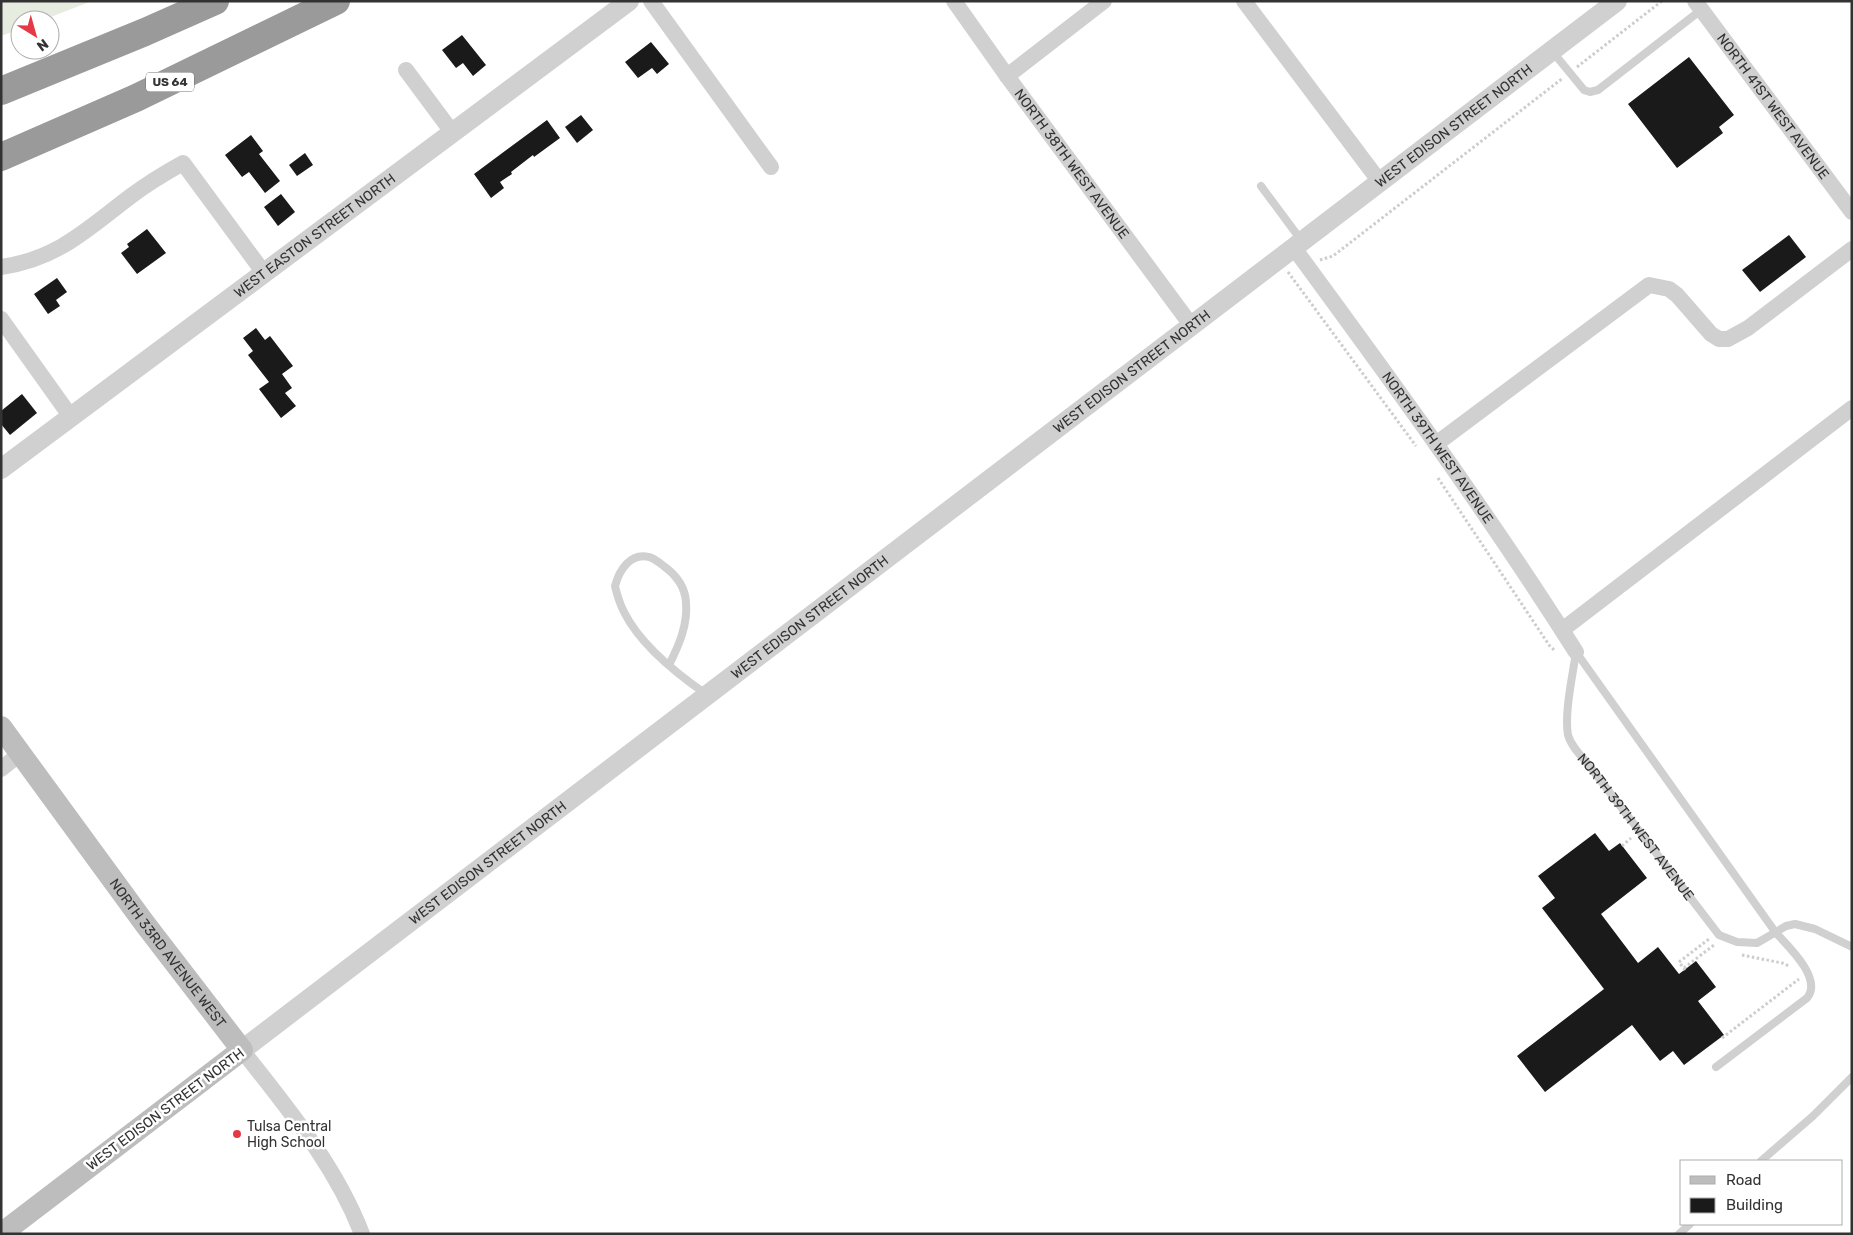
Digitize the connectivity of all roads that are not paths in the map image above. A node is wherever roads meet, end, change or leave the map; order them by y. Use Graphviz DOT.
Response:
graph roads {
  1 [pos="215,1"];
  2 [pos="336,1"];
  3 [pos="629,1"];
  4 [pos="651,1"];
  5 [pos="954,1"];
  6 [pos="1104,1"];
  7 [pos="1244,1"];
  8 [pos="1617,1"];
  9 [pos="1698,6"];
  10 [pos="1552,51"];
  11 [pos="406,70"];
  12 [pos="1007,76"];
  13 [pos="1,91"];
  14 [pos="452,132"];
  15 [pos="1,157"];
  16 [pos="771,167"];
  17 [pos="1380,182"];
  18 [pos="1261,186"];
  19 [pos="1852,212"];
  20 [pos="1292,249"];
  21 [pos="1852,249"];
  22 [pos="1,267"];
  23 [pos="264,273"];
  24 [pos="1,319"];
  25 [pos="1191,325"];
  26 [pos="1852,408"];
  27 [pos="71,417"];
  28 [pos="1436,444"];
  29 [pos="1,469"];
  30 [pos="1562,630"];
  31 [pos="1576,652"];
  32 [pos="669,665"];
  33 [pos="708,696"];
  34 [pos="1,727"];
  35 [pos="21,753"];
  36 [pos="1,769"];
  37 [pos="1776,933"];
  38 [pos="1852,947"];
  39 [pos="242,1050"];
  40 [pos="1716,1067"];
  41 [pos="1852,1078"];
  42 [pos="1762,1160"];
  43 [pos="1689,1225"];
  44 [pos="1,1234"];
  45 [pos="362,1234"];
  46 [pos="1679,1234"];
  1 -- 13 [label="highway"];
  2 -- 15 [label="highway, US 64"];
  3 -- 14 [label="street, WEST EASTON STREET NORTH"];
  4 -- 16 [label="street"];
  5 -- 12 [label="street, NORTH 38TH WEST AVENUE"];
  6 -- 12 [label="street"];
  7 -- 17 [label="street"];
  8 -- 10 [label="street, WEST EDISON STREET NORTH"];
  9 -- 10 [label="lane"];
  9 -- 19 [label="street, NORTH 41ST WEST AVENUE"];
  10 -- 17 [label="street, WEST EDISON STREET NORTH"];
  11 -- 14 [label="street"];
  12 -- 25 [label="street, NORTH 38TH WEST AVENUE"];
  14 -- 23 [label="street, WEST EASTON STREET NORTH"];
  17 -- 20 [label="street, WEST EDISON STREET NORTH"];
  18 -- 20 [label="lane"];
  20 -- 25 [label="street, WEST EDISON STREET NORTH"];
  20 -- 28 [label="street, NORTH 39TH WEST AVENUE"];
  21 -- 28 [label="street"];
  22 -- 23 [label="street"];
  23 -- 27 [label="street, WEST EASTON STREET NORTH"];
  24 -- 27 [label="street"];
  25 -- 33 [label="street, WEST EDISON STREET NORTH"];
  26 -- 30 [label="street"];
  27 -- 29 [label="street, WEST EASTON STREET NORTH"];
  28 -- 30 [label="street, NORTH 39TH WEST AVENUE"];
  30 -- 31 [label="street, NORTH 39TH WEST AVENUE"];
  31 -- 37 [label="lane, NORTH 39TH WEST AVENUE"];
  31 -- 37 [label="lane, NORTH 39TH WEST AVENUE"];
  32 -- 32 [label="lane"];
  32 -- 33 [label="lane"];
  33 -- 39 [label="street, WEST EDISON STREET NORTH"];
  34 -- 35 [label="main road, NORTH 33RD AVENUE WEST"];
  35 -- 36 [label="street"];
  35 -- 39 [label="main road, NORTH 33RD AVENUE WEST"];
  37 -- 38 [label="lane"];
  37 -- 40 [label="lane, NORTH 39TH WEST AVENUE"];
  39 -- 44 [label="main road, WEST EDISON STREET NORTH"];
  39 -- 45 [label="street, NORTH 33RD AVENUE WEST"];
  41 -- 42 [label="lane"];
  43 -- 46 [label="lane"];
}
